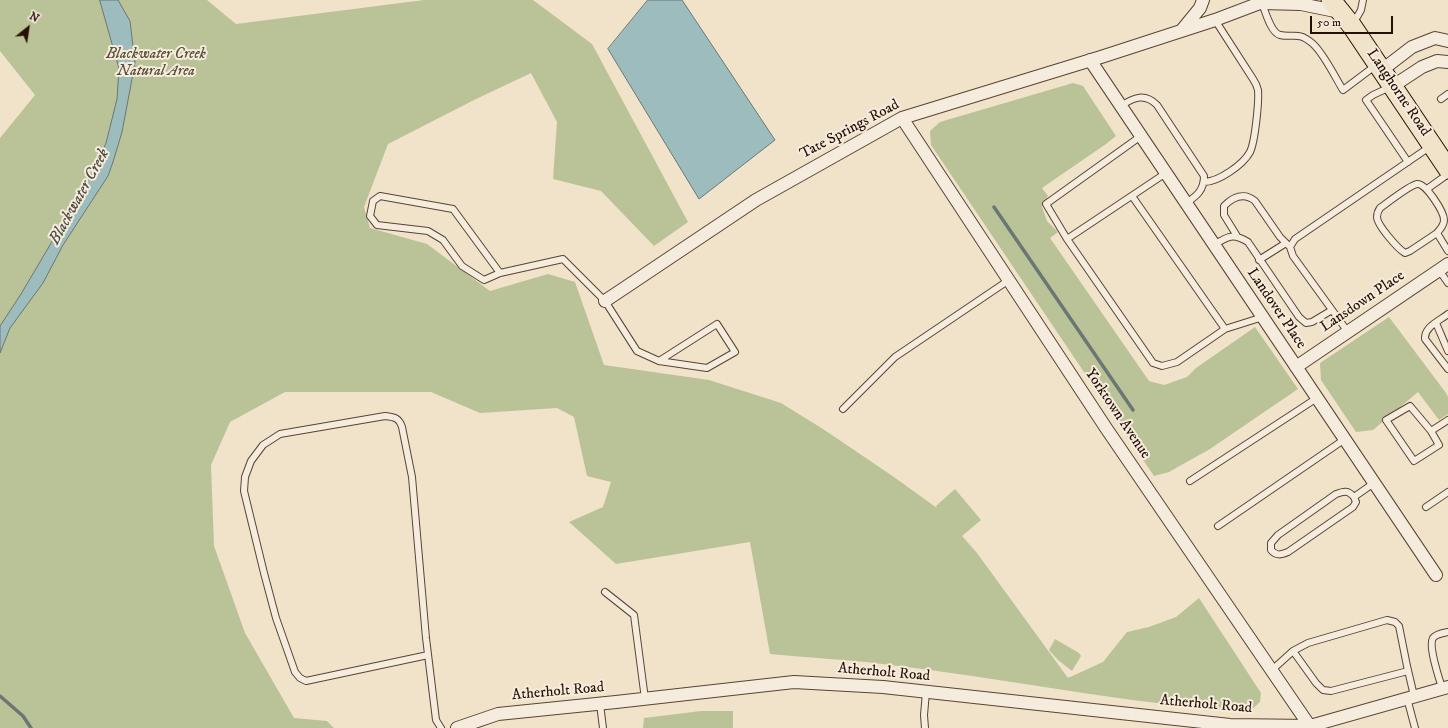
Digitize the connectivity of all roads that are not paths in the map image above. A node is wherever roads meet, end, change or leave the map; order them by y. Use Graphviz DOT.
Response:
graph roads {
  1 [pos="1203,0"];
  2 [pos="1363,0"];
  3 [pos="1265,1"];
  4 [pos="1342,12"];
  5 [pos="1215,20"];
  6 [pos="1182,30"];
  7 [pos="1448,41"];
  8 [pos="1090,60"];
  9 [pos="1448,62"];
  10 [pos="1380,67"];
  11 [pos="1394,86"];
  12 [pos="1448,94"];
  13 [pos="1442,99"];
  14 [pos="1121,106"];
  15 [pos="902,118"];
  16 [pos="1141,136"];
  17 [pos="1432,145"];
  18 [pos="1408,162"];
  19 [pos="1448,169"];
  20 [pos="1166,173"];
  21 [pos="1448,174"];
  22 [pos="1204,179"];
  23 [pos="1426,189"];
  24 [pos="1132,196"];
  25 [pos="1186,203"];
  26 [pos="1446,217"];
  27 [pos="1437,233"];
  28 [pos="1237,236"];
  29 [pos="1067,238"];
  30 [pos="1214,245"];
  31 [pos="1288,245"];
  32 [pos="1448,251"];
  33 [pos="1259,260"];
  34 [pos="1444,267"];
  35 [pos="500,273"];
  36 [pos="1009,280"];
  37 [pos="1448,283"];
  38 [pos="605,301"];
  39 [pos="1332,310"];
  40 [pos="1448,314"];
  41 [pos="1262,317"];
  42 [pos="1436,323"];
  43 [pos="1225,328"];
  44 [pos="1348,332"];
  45 [pos="1448,351"];
  46 [pos="659,361"];
  47 [pos="1296,367"];
  48 [pos="1448,369"];
  49 [pos="1317,398"];
  50 [pos="843,409"];
  51 [pos="1448,420"];
  52 [pos="1431,431"];
  53 [pos="1345,439"];
  54 [pos="1190,481"];
  55 [pos="1374,483"];
  56 [pos="1448,492"];
  57 [pos="1354,497"];
  58 [pos="1426,507"];
  59 [pos="1218,526"];
  60 [pos="1436,575"];
  61 [pos="605,592"];
  62 [pos="1448,632"];
  63 [pos="1293,651"];
  64 [pos="428,655"];
  65 [pos="1272,670"];
  66 [pos="1408,671"];
  67 [pos="1445,688"];
  68 [pos="926,692"];
  69 [pos="1411,697"];
  70 [pos="645,699"];
  71 [pos="600,704"];
  72 [pos="1310,727"];
  73 [pos="441,728"];
  74 [pos="457,728"];
  75 [pos="603,728"];
  76 [pos="925,728"];
  77 [pos="1414,728"];
  1 -- 6 [label="street"];
  2 -- 4 [label="lane"];
  3 -- 4 [label="street, Tate Springs Road"];
  3 -- 5 [label="street, Tate Springs Road"];
  3 -- 10 [label="lane"];
  4 -- 10 [label="main road, Langhorne Road"];
  5 -- 6 [label="street, Tate Springs Road"];
  5 -- 22 [label="lane"];
  6 -- 8 [label="street, Tate Springs Road"];
  7 -- 10 [label="street"];
  8 -- 14 [label="street, Landover Place"];
  8 -- 15 [label="street, Tate Springs Road"];
  9 -- 11 [label="street"];
  10 -- 11 [label="main road, Langhorne Road"];
  11 -- 17 [label="main road, Langhorne Road"];
  11 -- 18 [label="lane"];
  12 -- 13 [label="lane"];
  14 -- 16 [label="street, Landover Place"];
  14 -- 22 [label="lane"];
  15 -- 36 [label="street, Yorktown Avenue"];
  15 -- 38 [label="street, Tate Springs Road"];
  16 -- 20 [label="street, Landover Place"];
  16 -- 29 [label="lane"];
  17 -- 18 [label="lane"];
  17 -- 19 [label="main road, Langhorne Road"];
  18 -- 31 [label="lane"];
  20 -- 24 [label="lane"];
  20 -- 25 [label="street, Landover Place"];
  21 -- 23 [label="lane"];
  22 -- 25 [label="lane"];
  23 -- 26 [label="lane"];
  23 -- 27 [label="lane"];
  24 -- 29 [label="lane"];
  24 -- 43 [label="lane"];
  25 -- 30 [label="street, Landover Place"];
  26 -- 27 [label="lane"];
  27 -- 32 [label="lane"];
  28 -- 30 [label="lane"];
  28 -- 31 [label="lane"];
  28 -- 33 [label="lane"];
  29 -- 43 [label="lane"];
  30 -- 41 [label="street, Landover Place"];
  31 -- 33 [label="lane"];
  31 -- 39 [label="lane"];
  33 -- 39 [label="lane"];
  34 -- 37 [label="lane"];
  34 -- 44 [label="street, Lansdown Place"];
  35 -- 35 [label="lane"];
  35 -- 38 [label="lane"];
  36 -- 50 [label="lane"];
  36 -- 65 [label="street, Yorktown Avenue"];
  38 -- 46 [label="lane"];
  39 -- 44 [label="lane"];
  40 -- 42 [label="lane"];
  41 -- 43 [label="lane"];
  41 -- 47 [label="street, Landover Place"];
  42 -- 45 [label="lane"];
  42 -- 48 [label="lane"];
  44 -- 47 [label="street, Lansdown Place"];
  46 -- 46 [label="lane"];
  47 -- 49 [label="street, Landover Place"];
  49 -- 53 [label="street, Landover Place"];
  49 -- 54 [label="lane"];
  51 -- 52 [label="lane"];
  52 -- 52 [label="lane"];
  53 -- 55 [label="street, Landover Place"];
  53 -- 59 [label="lane"];
  55 -- 57 [label="lane"];
  55 -- 60 [label="street, Landover Place"];
  56 -- 58 [label="lane"];
  57 -- 57 [label="lane"];
  61 -- 70 [label="lane"];
  62 -- 67 [label="lane"];
  63 -- 65 [label="lane"];
  63 -- 66 [label="lane"];
  63 -- 66 [label="lane"];
  64 -- 64 [label="lane"];
  64 -- 73 [label="lane"];
  65 -- 72 [label="street, Yorktown Avenue"];
  66 -- 69 [label="lane"];
  67 -- 69 [label="street"];
  68 -- 70 [label="street, Atherholt Road"];
  68 -- 72 [label="street, Atherholt Road"];
  68 -- 76 [label="lane"];
  69 -- 72 [label="street"];
  69 -- 77 [label="lane"];
  70 -- 71 [label="street, Atherholt Road"];
  71 -- 74 [label="street, Atherholt Road"];
  71 -- 75 [label="lane"];
}
